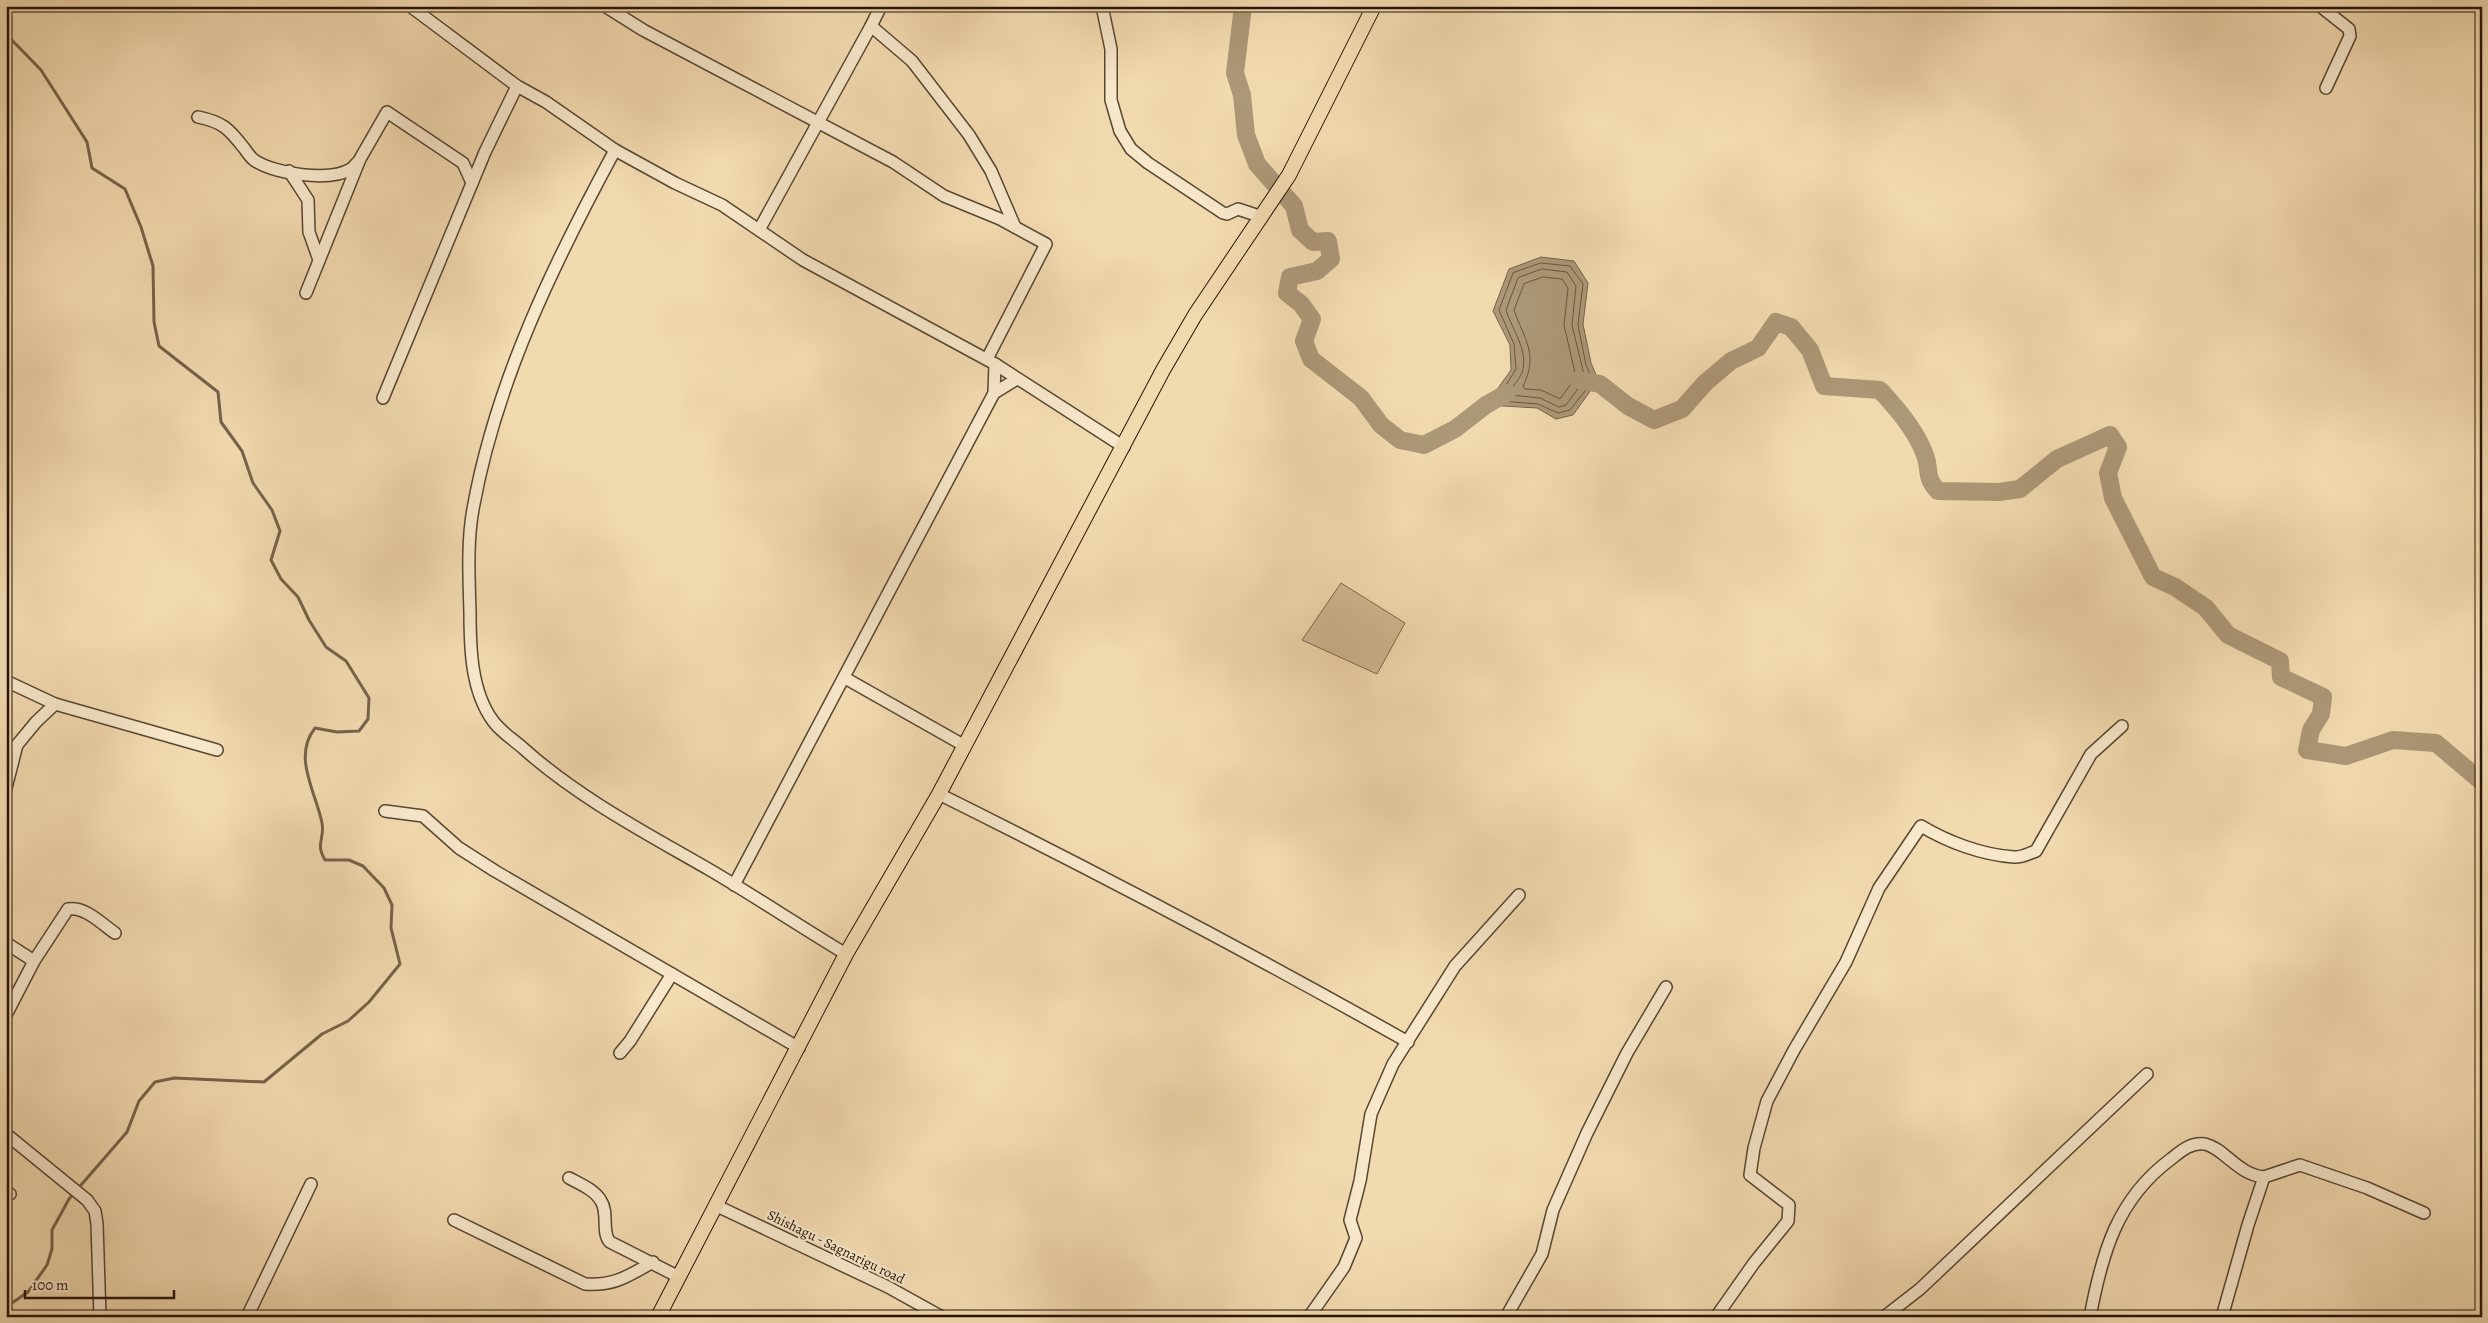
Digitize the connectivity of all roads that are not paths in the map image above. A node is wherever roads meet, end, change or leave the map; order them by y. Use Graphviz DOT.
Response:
graph roads {
  1 [pos="410,6"];
  2 [pos="605,6"];
  3 [pos="881,6"];
  4 [pos="1102,6"];
  5 [pos="1374,6"];
  6 [pos="2320,6"];
  7 [pos="871,26"];
  8 [pos="518,86"];
  9 [pos="2326,88"];
  10 [pos="198,117"];
  11 [pos="816,122"];
  12 [pos="615,150"];
  13 [pos="485,152"];
  14 [pos="360,159"];
  15 [pos="463,162"];
  16 [pos="289,171"];
  17 [pos="472,183"];
  18 [pos="1262,217"];
  19 [pos="1016,227"];
  20 [pos="758,230"];
  21 [pos="320,260"];
  22 [pos="306,293"];
  23 [pos="991,362"];
  24 [pos="1017,379"];
  25 [pos="994,393"];
  26 [pos="383,398"];
  27 [pos="1124,447"];
  28 [pos="845,678"];
  29 [pos="6,681"];
  30 [pos="55,704"];
  31 [pos="2122,726"];
  32 [pos="965,746"];
  33 [pos="217,750"];
  34 [pos="6,788"];
  35 [pos="939,794"];
  36 [pos="385,811"];
  37 [pos="734,884"];
  38 [pos="1519,895"];
  39 [pos="116,933"];
  40 [pos="6,943"];
  41 [pos="846,954"];
  42 [pos="34,961"];
  43 [pos="672,974"];
  44 [pos="1666,987"];
  45 [pos="6,1015"];
  46 [pos="1408,1042"];
  47 [pos="799,1048"];
  48 [pos="620,1053"];
  49 [pos="2147,1074"];
  50 [pos="6,1134"];
  51 [pos="2264,1177"];
  52 [pos="569,1178"];
  53 [pos="311,1184"];
  54 [pos="717,1206"];
  55 [pos="2424,1213"];
  56 [pos="454,1220"];
  57 [pos="653,1262"];
  58 [pos="679,1277"];
  59 [pos="100,1317"];
  60 [pos="248,1317"];
  61 [pos="658,1317"];
  62 [pos="942,1317"];
  63 [pos="1309,1317"];
  64 [pos="1506,1317"];
  65 [pos="1716,1317"];
  66 [pos="1884,1317"];
  67 [pos="2090,1317"];
  68 [pos="2222,1317"];
  1 -- 8 [label="street"];
  2 -- 11 [label="street"];
  3 -- 7 [label="street"];
  4 -- 18 [label="street"];
  5 -- 18 [label="main road"];
  6 -- 9 [label="street"];
  7 -- 11 [label="street"];
  7 -- 19 [label="street"];
  8 -- 12 [label="street"];
  8 -- 13 [label="street"];
  10 -- 16 [label="street"];
  11 -- 19 [label="street"];
  11 -- 20 [label="street"];
  12 -- 20 [label="street"];
  12 -- 37 [label="street"];
  13 -- 15 [label="street"];
  13 -- 17 [label="street"];
  14 -- 15 [label="street"];
  14 -- 16 [label="street"];
  14 -- 21 [label="street"];
  15 -- 17 [label="street"];
  16 -- 21 [label="street"];
  17 -- 26 [label="street"];
  18 -- 27 [label="main road"];
  19 -- 23 [label="street"];
  20 -- 23 [label="street"];
  21 -- 22 [label="street"];
  23 -- 24 [label="street"];
  23 -- 25 [label="street"];
  24 -- 25 [label="street"];
  24 -- 27 [label="street"];
  25 -- 28 [label="street"];
  27 -- 32 [label="main road"];
  28 -- 32 [label="street"];
  28 -- 37 [label="street"];
  29 -- 30 [label="street"];
  30 -- 33 [label="street"];
  30 -- 34 [label="street"];
  31 -- 65 [label="street"];
  32 -- 35 [label="main road"];
  35 -- 41 [label="main road"];
  35 -- 46 [label="street"];
  36 -- 43 [label="street"];
  37 -- 41 [label="street"];
  38 -- 46 [label="street"];
  39 -- 42 [label="street"];
  40 -- 42 [label="street"];
  41 -- 47 [label="main road"];
  42 -- 45 [label="street"];
  43 -- 47 [label="street"];
  43 -- 48 [label="street"];
  44 -- 64 [label="street"];
  46 -- 63 [label="street"];
  47 -- 54 [label="main road"];
  49 -- 66 [label="street"];
  50 -- 59 [label="street"];
  51 -- 55 [label="street"];
  51 -- 67 [label="street"];
  51 -- 68 [label="street"];
  52 -- 57 [label="street"];
  53 -- 60 [label="street"];
  54 -- 58 [label="main road"];
  54 -- 62 [label="street, Shishagu - Sagnarigu road"];
  56 -- 57 [label="street"];
  57 -- 58 [label="street"];
  58 -- 61 [label="main road"];
}
